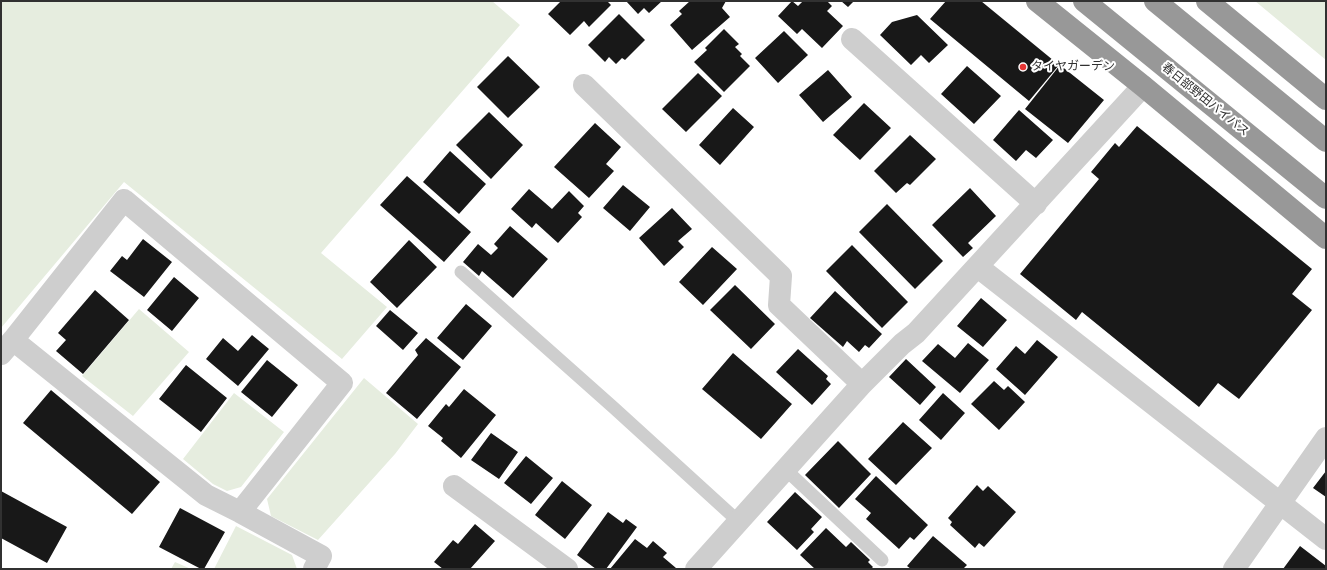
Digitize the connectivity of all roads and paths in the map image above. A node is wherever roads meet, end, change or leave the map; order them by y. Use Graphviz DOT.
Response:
graph roads {
  1 [pos="1037,1"];
  2 [pos="1084,1"];
  3 [pos="1155,1"];
  4 [pos="1207,1"];
  5 [pos="852,39"];
  6 [pos="584,85"];
  7 [pos="1143,86"];
  8 [pos="1326,99"];
  9 [pos="1326,141"];
  10 [pos="1326,198"];
  11 [pos="1036,204"];
  12 [pos="1326,238"];
  13 [pos="978,267"];
  14 [pos="461,272"];
  15 [pos="7,347"];
  16 [pos="862,384"];
  17 [pos="1326,438"];
  18 [pos="785,469"];
  19 [pos="454,486"];
  20 [pos="1281,503"];
  21 [pos="240,512"];
  22 [pos="738,521"];
  23 [pos="1326,539"];
  24 [pos="882,560"];
  25 [pos="314,569"];
  26 [pos="567,569"];
  27 [pos="697,569"];
  28 [pos="1234,569"];
  1 -- 7 [label="highway"];
  2 -- 10 [label="highway, 春日部野田バイパス"];
  3 -- 9 [label="highway"];
  4 -- 8 [label="highway"];
  5 -- 11 [label="street"];
  6 -- 16 [label="street"];
  7 -- 11 [label="street"];
  7 -- 12 [label="highway"];
  11 -- 13 [label="street"];
  13 -- 16 [label="street"];
  13 -- 20 [label="street"];
  14 -- 22 [label="lane"];
  15 -- 21 [label="street"];
  15 -- 21 [label="street"];
  16 -- 18 [label="street"];
  17 -- 20 [label="street"];
  18 -- 22 [label="street"];
  18 -- 24 [label="lane"];
  19 -- 26 [label="street"];
  20 -- 23 [label="street"];
  20 -- 28 [label="street"];
  21 -- 25 [label="street"];
  22 -- 27 [label="street"];
}
